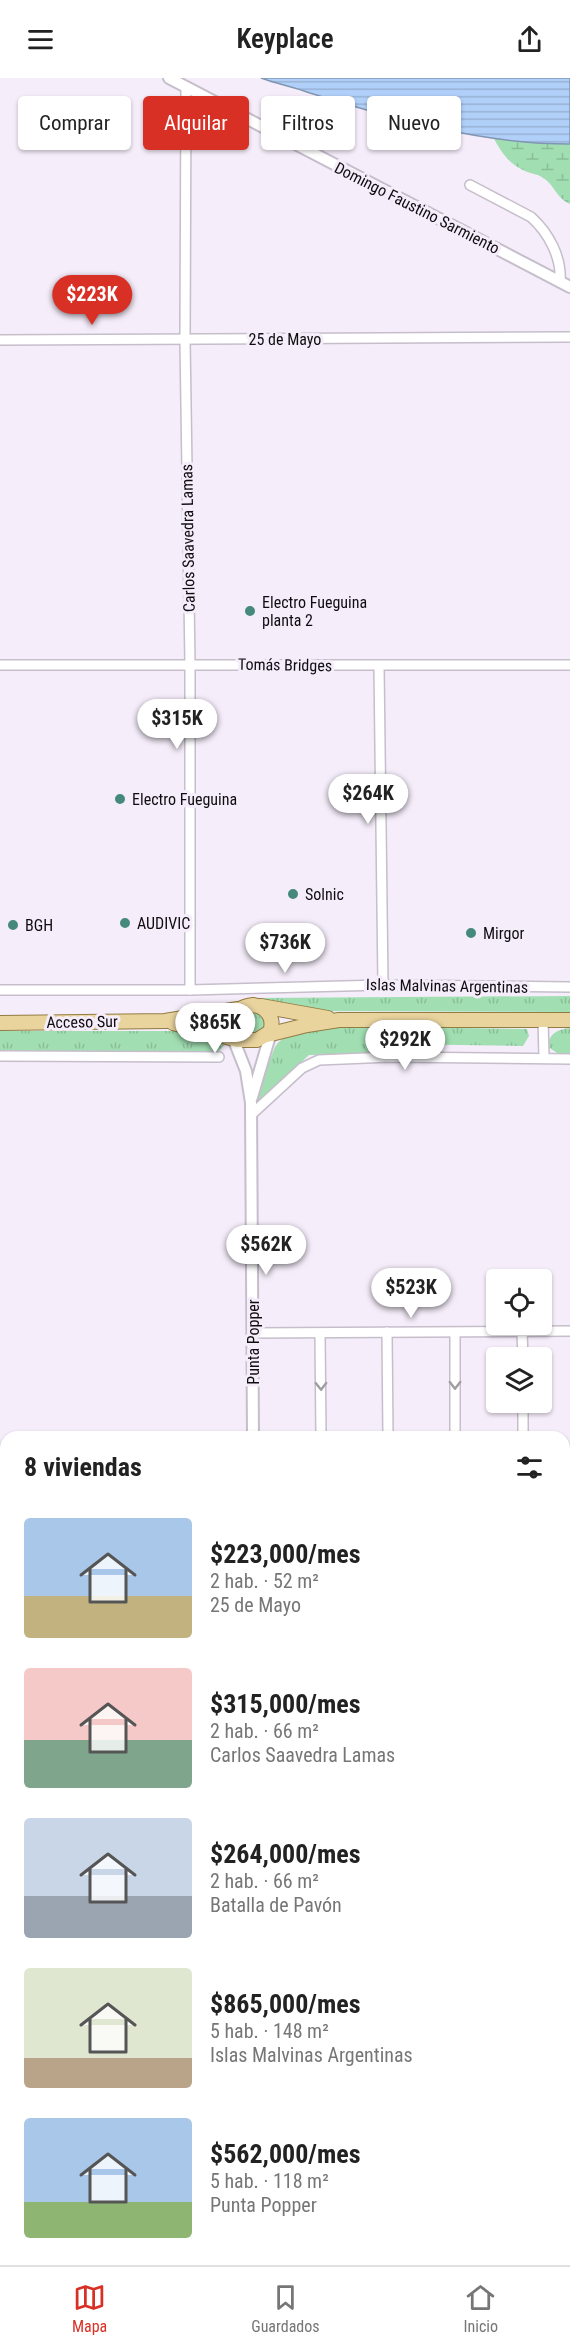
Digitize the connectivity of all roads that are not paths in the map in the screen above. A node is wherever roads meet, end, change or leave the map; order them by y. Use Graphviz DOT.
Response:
graph roads {
  1 [pos="169,78"];
  2 [pos="186,87"];
  3 [pos="470,185"];
  4 [pos="565,285"];
  5 [pos="570,337"];
  6 [pos="0,340"];
  7 [pos="185,340"];
  8 [pos="190,663"];
  9 [pos="0,665"];
  10 [pos="570,665"];
  11 [pos="379,666"];
  12 [pos="383,984"];
  13 [pos="570,987"];
  14 [pos="0,990"];
  15 [pos="190,990"];
  16 [pos="258,1006"];
  17 [pos="238,1009"];
  18 [pos="388,1019"];
  19 [pos="339,1020"];
  20 [pos="543,1020"];
  21 [pos="570,1020"];
  22 [pos="165,1021"];
  23 [pos="0,1023"];
  24 [pos="192,1027"];
  25 [pos="270,1032"];
  26 [pos="234,1036"];
  27 [pos="0,1056"];
  28 [pos="390,1057"];
  29 [pos="219,1058"];
  30 [pos="544,1058"];
  31 [pos="570,1059"];
  32 [pos="246,1071"];
  33 [pos="251,1109"];
  34 [pos="552,1331"];
  35 [pos="570,1331"];
  36 [pos="387,1332"];
  37 [pos="253,1333"];
  38 [pos="455,1333"];
  39 [pos="486,1333"];
  40 [pos="320,1334"];
  41 [pos="523,1413"];
  42 [pos="253,1431"];
  43 [pos="321,1431"];
  44 [pos="388,1431"];
  45 [pos="455,1431"];
  46 [pos="523,1431"];
  1 -- 2 [label="street, Domingo Faustino Sarmiento"];
  2 -- 4 [label="street, Domingo Faustino Sarmiento"];
  2 -- 7 [label="street, Carlos Saavedra Lamas"];
  3 -- 4 [label="street"];
  5 -- 7 [label="street, 25 de Mayo"];
  6 -- 7 [label="street, 25 de Mayo"];
  7 -- 8 [label="street, Carlos Saavedra Lamas"];
  8 -- 9 [label="street, Tomás Bridges"];
  8 -- 11 [label="street, Tomás Bridges"];
  8 -- 15 [label="street, Carlos Saavedra Lamas"];
  10 -- 11 [label="street, Tomás Bridges"];
  11 -- 12 [label="street"];
  12 -- 13 [label="street, Islas Malvinas Argentinas"];
  12 -- 15 [label="street, Islas Malvinas Argentinas"];
  14 -- 15 [label="street, Islas Malvinas Argentinas"];
  16 -- 17 [label="main road"];
  16 -- 19 [label="main road"];
  16 -- 25 [label="main road"];
  17 -- 22 [label="main road, Acceso Sur"];
  17 -- 26 [label="main road"];
  18 -- 19 [label="main road"];
  18 -- 20 [label="main road"];
  18 -- 28 [label="street"];
  19 -- 25 [label="main road"];
  20 -- 21 [label="main road"];
  20 -- 30 [label="street"];
  22 -- 23 [label="main road, Acceso Sur"];
  22 -- 24 [label="main road, Acceso Sur"];
  24 -- 26 [label="main road, Acceso Sur"];
  24 -- 32 [label="street"];
  25 -- 26 [label="main road"];
  25 -- 33 [label="street, Punta Popper"];
  26 -- 32 [label="street, Punta Popper"];
  27 -- 29 [label="street"];
  28 -- 30 [label="street"];
  28 -- 33 [label="street"];
  30 -- 31 [label="street"];
  32 -- 33 [label="street, Punta Popper"];
  33 -- 37 [label="street, Punta Popper"];
  34 -- 35 [label="street"];
  36 -- 38 [label="street"];
  36 -- 40 [label="street"];
  36 -- 44 [label="street"];
  37 -- 40 [label="street"];
  37 -- 42 [label="street, Punta Popper"];
  38 -- 39 [label="street"];
  38 -- 45 [label="street, one-way"];
  40 -- 43 [label="street, one-way"];
  41 -- 46 [label="street"];
}
